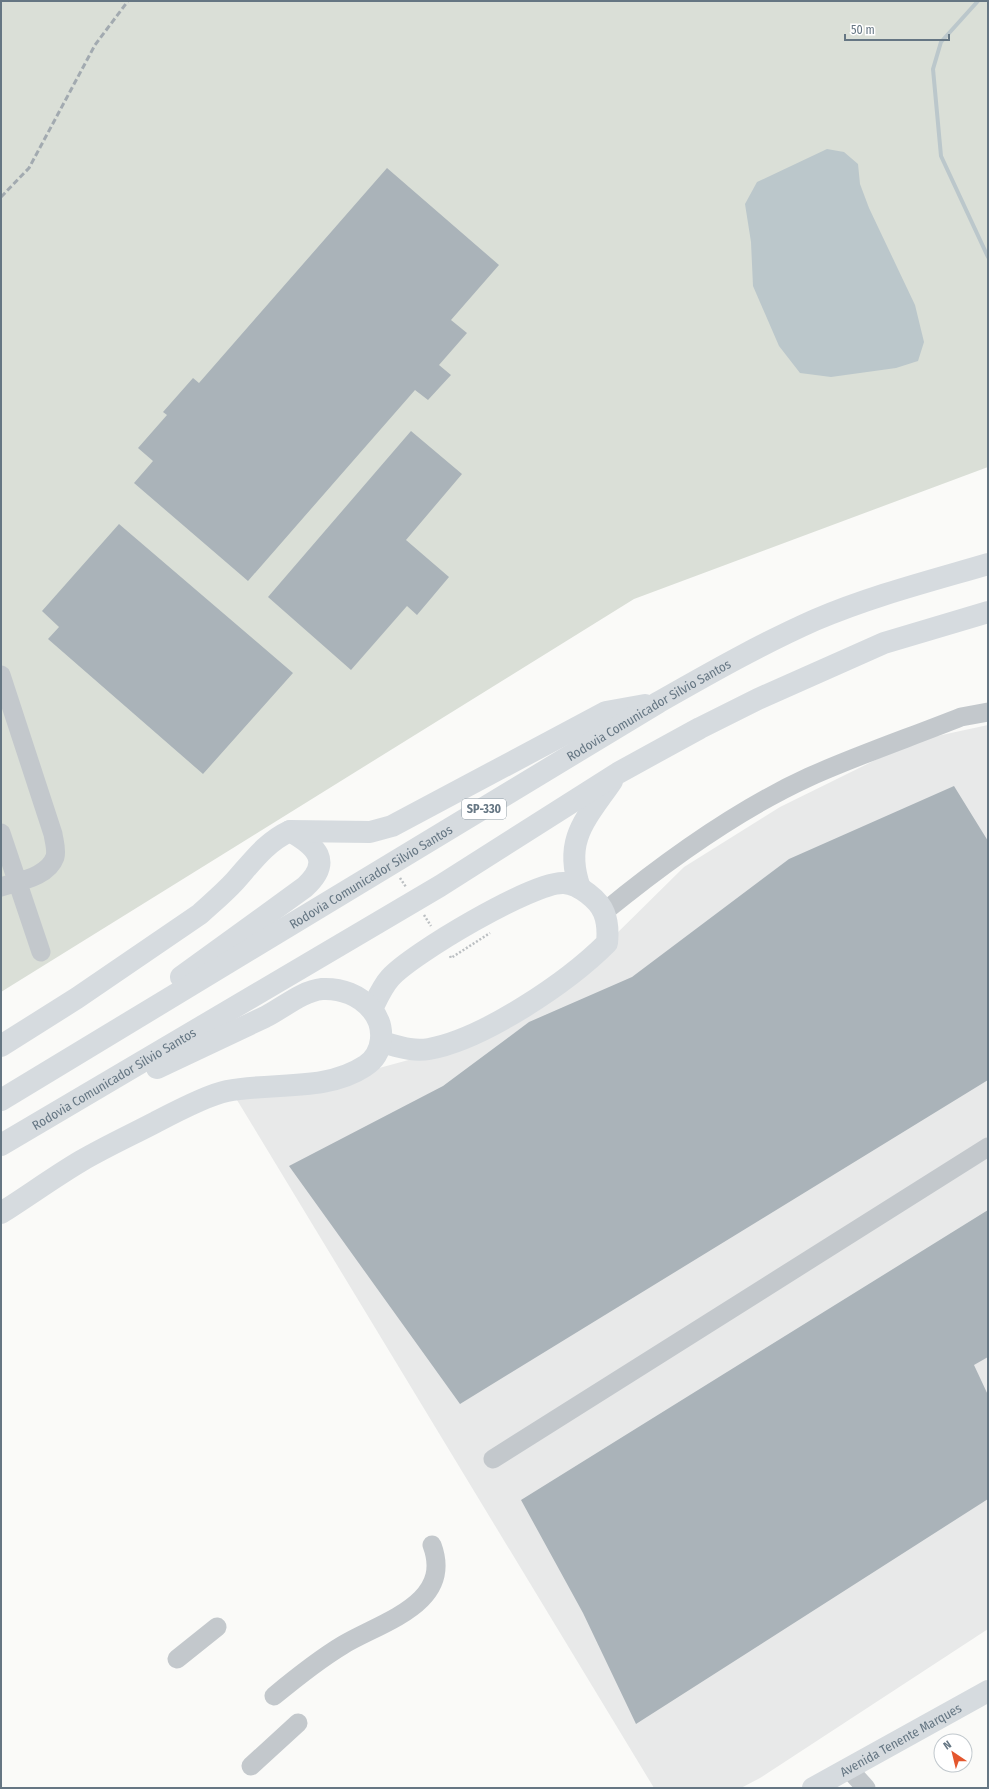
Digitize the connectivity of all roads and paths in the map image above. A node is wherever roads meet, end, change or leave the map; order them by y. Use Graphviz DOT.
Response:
graph roads {
  1 [pos="988,564"];
  2 [pos="988,612"];
  3 [pos="1,675"];
  4 [pos="659,702"];
  5 [pos="988,712"];
  6 [pos="618,773"];
  7 [pos="290,831"];
  8 [pos="1,833"];
  9 [pos="9,884"];
  10 [pos="580,888"];
  11 [pos="604,912"];
  12 [pos="41,952"];
  13 [pos="372,1009"];
  14 [pos="126,1025"];
  15 [pos="381,1042"];
  16 [pos="1,1046"];
  17 [pos="1,1100"];
  18 [pos="29,1129"];
  19 [pos="1,1145"];
  20 [pos="988,1147"];
  21 [pos="1,1213"];
  22 [pos="493,1459"];
  23 [pos="432,1545"];
  24 [pos="217,1627"];
  25 [pos="177,1659"];
  26 [pos="988,1691"];
  27 [pos="274,1696"];
  28 [pos="298,1724"];
  29 [pos="251,1766"];
  30 [pos="848,1768"];
  31 [pos="813,1788"];
  32 [pos="866,1788"];
  1 -- 4 [label="main road, Rodovia Comunicador Silvio Santos / SP-330"];
  2 -- 6 [label="main road, Rodovia Comunicador Silvio Santos"];
  3 -- 9 [label="street"];
  4 -- 7 [label="main road"];
  4 -- 14 [label="main road, Rodovia Comunicador Silvio Santos / SP-330"];
  5 -- 11 [label="street"];
  6 -- 10 [label="main road"];
  6 -- 18 [label="main road, Rodovia Comunicador Silvio Santos"];
  7 -- 14 [label="main road"];
  7 -- 16 [label="main road"];
  8 -- 9 [label="street"];
  9 -- 12 [label="street"];
  10 -- 11 [label="main road"];
  10 -- 13 [label="main road"];
  11 -- 15 [label="main road"];
  13 -- 15 [label="main road"];
  13 -- 18 [label="main road"];
  14 -- 17 [label="main road, Rodovia Comunicador Silvio Santos / SP-330"];
  15 -- 21 [label="main road"];
  18 -- 19 [label="main road, Rodovia Comunicador Silvio Santos"];
  20 -- 22 [label="street"];
  23 -- 27 [label="street"];
  24 -- 25 [label="street"];
  26 -- 30 [label="main road, Avenida Tenente Marques"];
  28 -- 29 [label="street"];
  30 -- 31 [label="main road, Avenida Tenente Marques"];
  30 -- 32 [label="street"];
}
